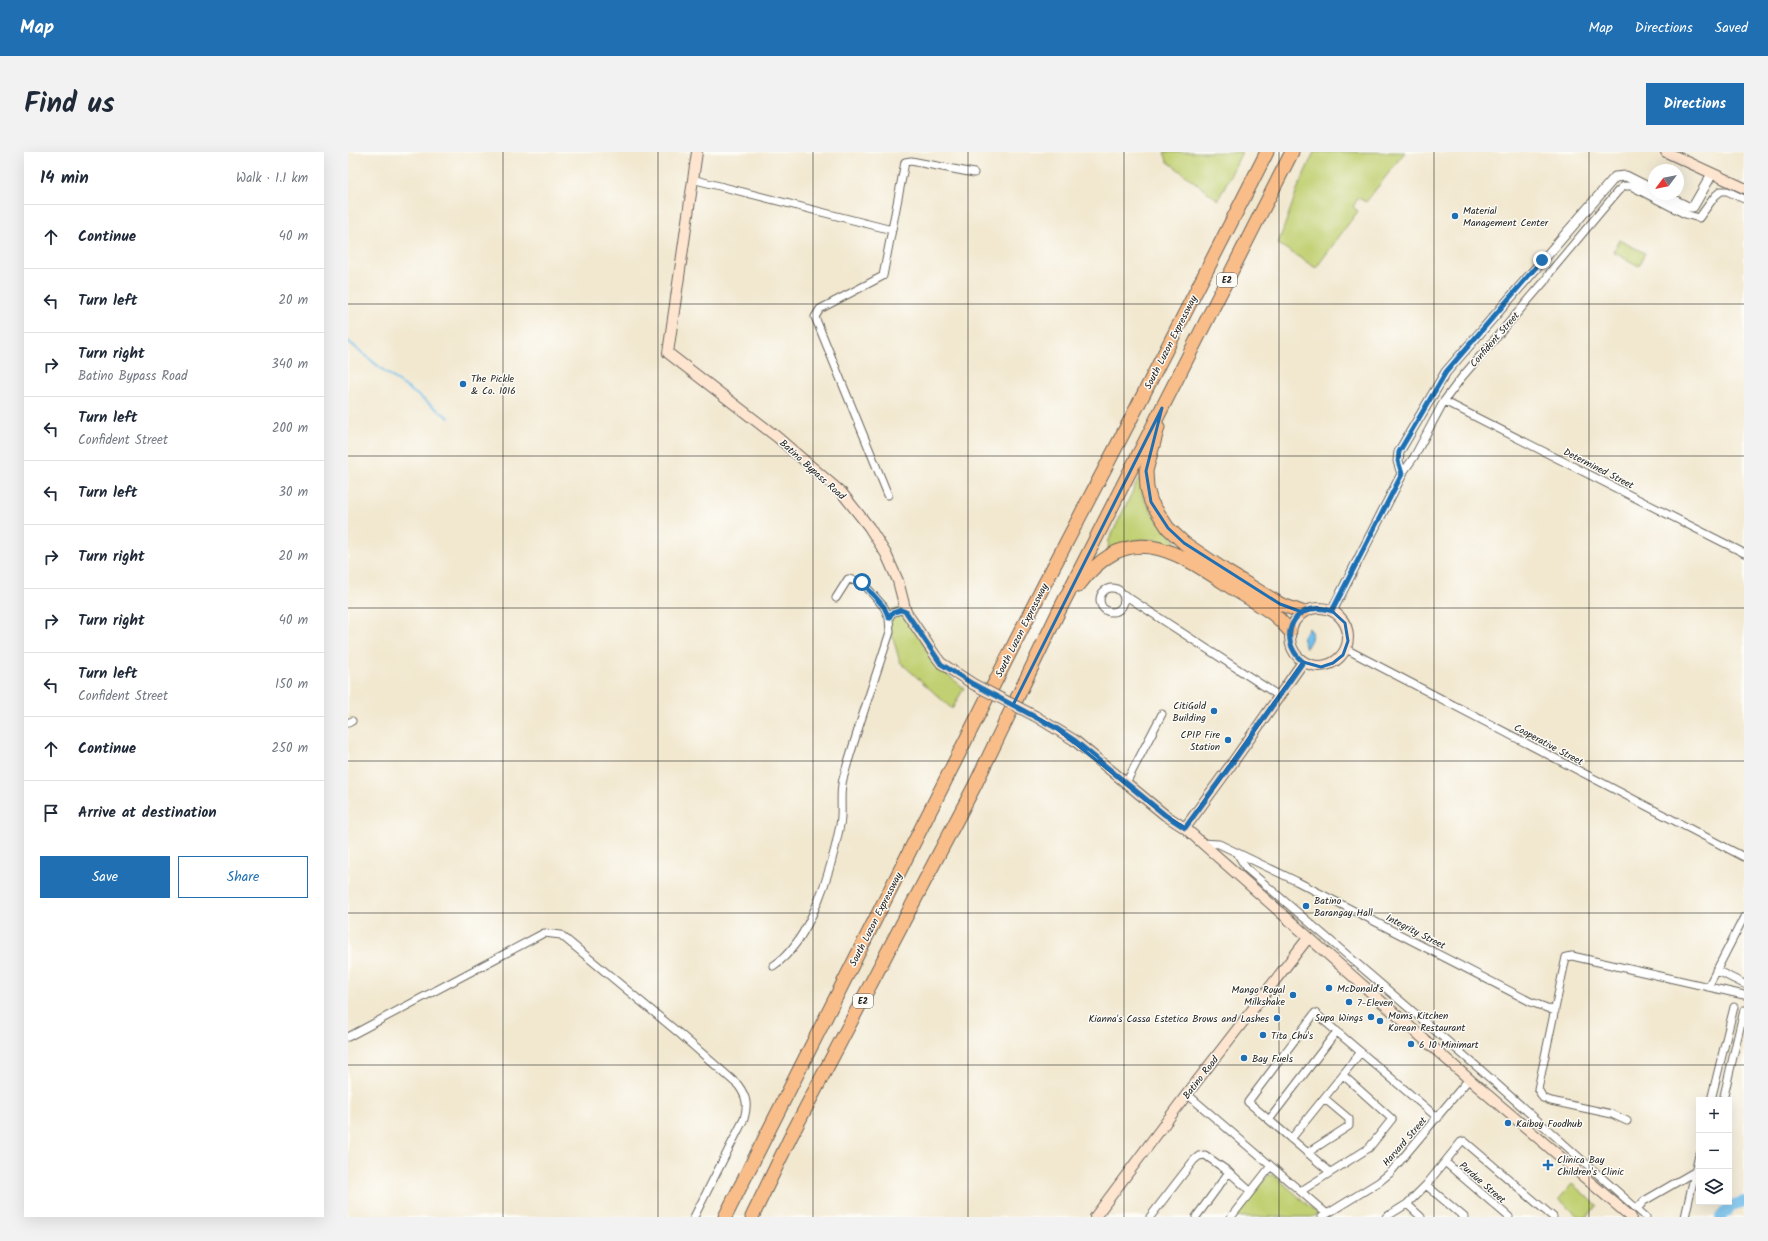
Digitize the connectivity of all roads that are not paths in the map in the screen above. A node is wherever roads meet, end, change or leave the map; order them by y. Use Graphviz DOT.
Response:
graph roads {
  1 [pos="697,152"];
  2 [pos="1267,152"];
  3 [pos="1292,152"];
  4 [pos="1666,152"];
  5 [pos="974,173"];
  6 [pos="1712,174"];
  7 [pos="692,179"];
  8 [pos="1648,187"];
  9 [pos="1744,188"];
  10 [pos="1744,199"];
  11 [pos="1674,200"];
  12 [pos="892,230"];
  13 [pos="1444,400"];
  14 [pos="1162,408"];
  15 [pos="1402,474"];
  16 [pos="888,495"];
  17 [pos="1744,553"];
  18 [pos="1123,594"];
  19 [pos="836,598"];
  20 [pos="1332,611"];
  21 [pos="906,612"];
  22 [pos="1302,612"];
  23 [pos="1058,613"];
  24 [pos="889,618"];
  25 [pos="1290,631"];
  26 [pos="1346,649"];
  27 [pos="1303,662"];
  28 [pos="1279,696"];
  29 [pos="1162,714"];
  30 [pos="1126,783"];
  31 [pos="1185,828"];
  32 [pos="1202,843"];
  33 [pos="1237,853"];
  34 [pos="1744,857"];
  35 [pos="1744,917"];
  36 [pos="1308,938"];
  37 [pos="773,966"];
  38 [pos="1716,970"];
  39 [pos="1744,984"];
  40 [pos="1708,987"];
  41 [pos="1744,995"];
  42 [pos="1734,1006"];
  43 [pos="1744,1010"];
  44 [pos="1555,1011"];
  45 [pos="1337,1031"];
  46 [pos="348,1037"];
  47 [pos="1361,1052"];
  48 [pos="1343,1075"];
  49 [pos="1469,1079"];
  50 [pos="1187,1094"];
  51 [pos="1712,1097"];
  52 [pos="1724,1097"];
  53 [pos="1324,1098"];
  54 [pos="1438,1118"];
  55 [pos="1269,1120"];
  56 [pos="1628,1121"];
  57 [pos="1291,1139"];
  58 [pos="1307,1153"];
  59 [pos="1445,1162"];
  60 [pos="1271,1166"];
  61 [pos="1696,1171"];
  62 [pos="1229,1172"];
  63 [pos="1330,1172"];
  64 [pos="1426,1185"];
  65 [pos="1250,1191"];
  66 [pos="1301,1191"];
  67 [pos="1407,1204"];
  68 [pos="1634,1213"];
  69 [pos="1324,1216"];
  70 [pos="1550,1216"];
  71 [pos="694,1217"];
  72 [pos="725,1217"];
  73 [pos="752,1217"];
  74 [pos="1095,1217"];
  75 [pos="1150,1217"];
  76 [pos="1196,1217"];
  77 [pos="1231,1217"];
  78 [pos="1386,1217"];
  79 [pos="1421,1217"];
  80 [pos="1464,1217"];
  81 [pos="1509,1217"];
  82 [pos="1646,1217"];
  83 [pos="1685,1217"];
  1 -- 7 [label="main road, Batino Bypass Road"];
  2 -- 72 [label="highway, South Luzon Expressway / E2"];
  3 -- 14 [label="highway, E2"];
  4 -- 6 [label="main road"];
  5 -- 12 [label="street"];
  6 -- 9 [label="main road"];
  6 -- 11 [label="street"];
  7 -- 12 [label="street"];
  7 -- 21 [label="main road, Batino Bypass Road"];
  8 -- 15 [label="street"];
  10 -- 13 [label="street, Confident Street"];
  12 -- 16 [label="street"];
  13 -- 15 [label="street, Confident Street"];
  13 -- 17 [label="street, Determined Street"];
  14 -- 22 [label="highway"];
  14 -- 23 [label="highway, E2"];
  15 -- 20 [label="street, Confident Street"];
  18 -- 28 [label="street"];
  19 -- 24 [label="street"];
  20 -- 22 [label="main road"];
  20 -- 26 [label="main road"];
  21 -- 24 [label="street"];
  21 -- 30 [label="main road, Batino Bypass Road, bridge"];
  22 -- 25 [label="main road"];
  23 -- 25 [label="highway"];
  23 -- 73 [label="highway, E2"];
  24 -- 37 [label="street"];
  25 -- 27 [label="main road"];
  26 -- 27 [label="main road"];
  26 -- 34 [label="street, Cooperative Street"];
  27 -- 28 [label="main road"];
  28 -- 31 [label="main road"];
  29 -- 30 [label="street"];
  30 -- 31 [label="main road, Batino Bypass Road"];
  31 -- 32 [label="main road, Batino Bypass Road"];
  32 -- 33 [label="street, Integrity Street"];
  32 -- 36 [label="main road, Batino Bypass Road"];
  33 -- 44 [label="street, Integrity Street"];
  33 -- 68 [label="street"];
  35 -- 38 [label="street"];
  36 -- 49 [label="main road, Batino Bypass Road"];
  36 -- 50 [label="main road, Batino Road"];
  38 -- 39 [label="street"];
  38 -- 40 [label="street"];
  40 -- 41 [label="street"];
  40 -- 44 [label="street"];
  42 -- 51 [label="street"];
  43 -- 52 [label="street"];
  44 -- 56 [label="street"];
  45 -- 47 [label="street"];
  45 -- 55 [label="street"];
  45 -- 55 [label="street"];
  46 -- 71 [label="street"];
  47 -- 48 [label="street"];
  47 -- 54 [label="street"];
  48 -- 53 [label="street"];
  48 -- 63 [label="street"];
  49 -- 54 [label="street, Harvard Street"];
  49 -- 68 [label="main road, Batino Bypass Road"];
  50 -- 60 [label="street"];
  50 -- 74 [label="main road, Batino Road"];
  53 -- 57 [label="street"];
  53 -- 58 [label="street"];
  54 -- 69 [label="street, Harvard Street"];
  55 -- 57 [label="street"];
  57 -- 58 [label="street"];
  58 -- 63 [label="street"];
  59 -- 64 [label="street"];
  59 -- 70 [label="street"];
  59 -- 81 [label="street, Purdue Street"];
  60 -- 65 [label="street"];
  60 -- 66 [label="street"];
  61 -- 68 [label="street"];
  61 -- 83 [label="street"];
  62 -- 65 [label="street"];
  62 -- 75 [label="street"];
  62 -- 76 [label="street"];
  63 -- 66 [label="street"];
  64 -- 67 [label="street"];
  64 -- 80 [label="street"];
  65 -- 77 [label="street"];
  66 -- 69 [label="street"];
  67 -- 78 [label="street"];
  67 -- 79 [label="street"];
  68 -- 82 [label="street"];
}
